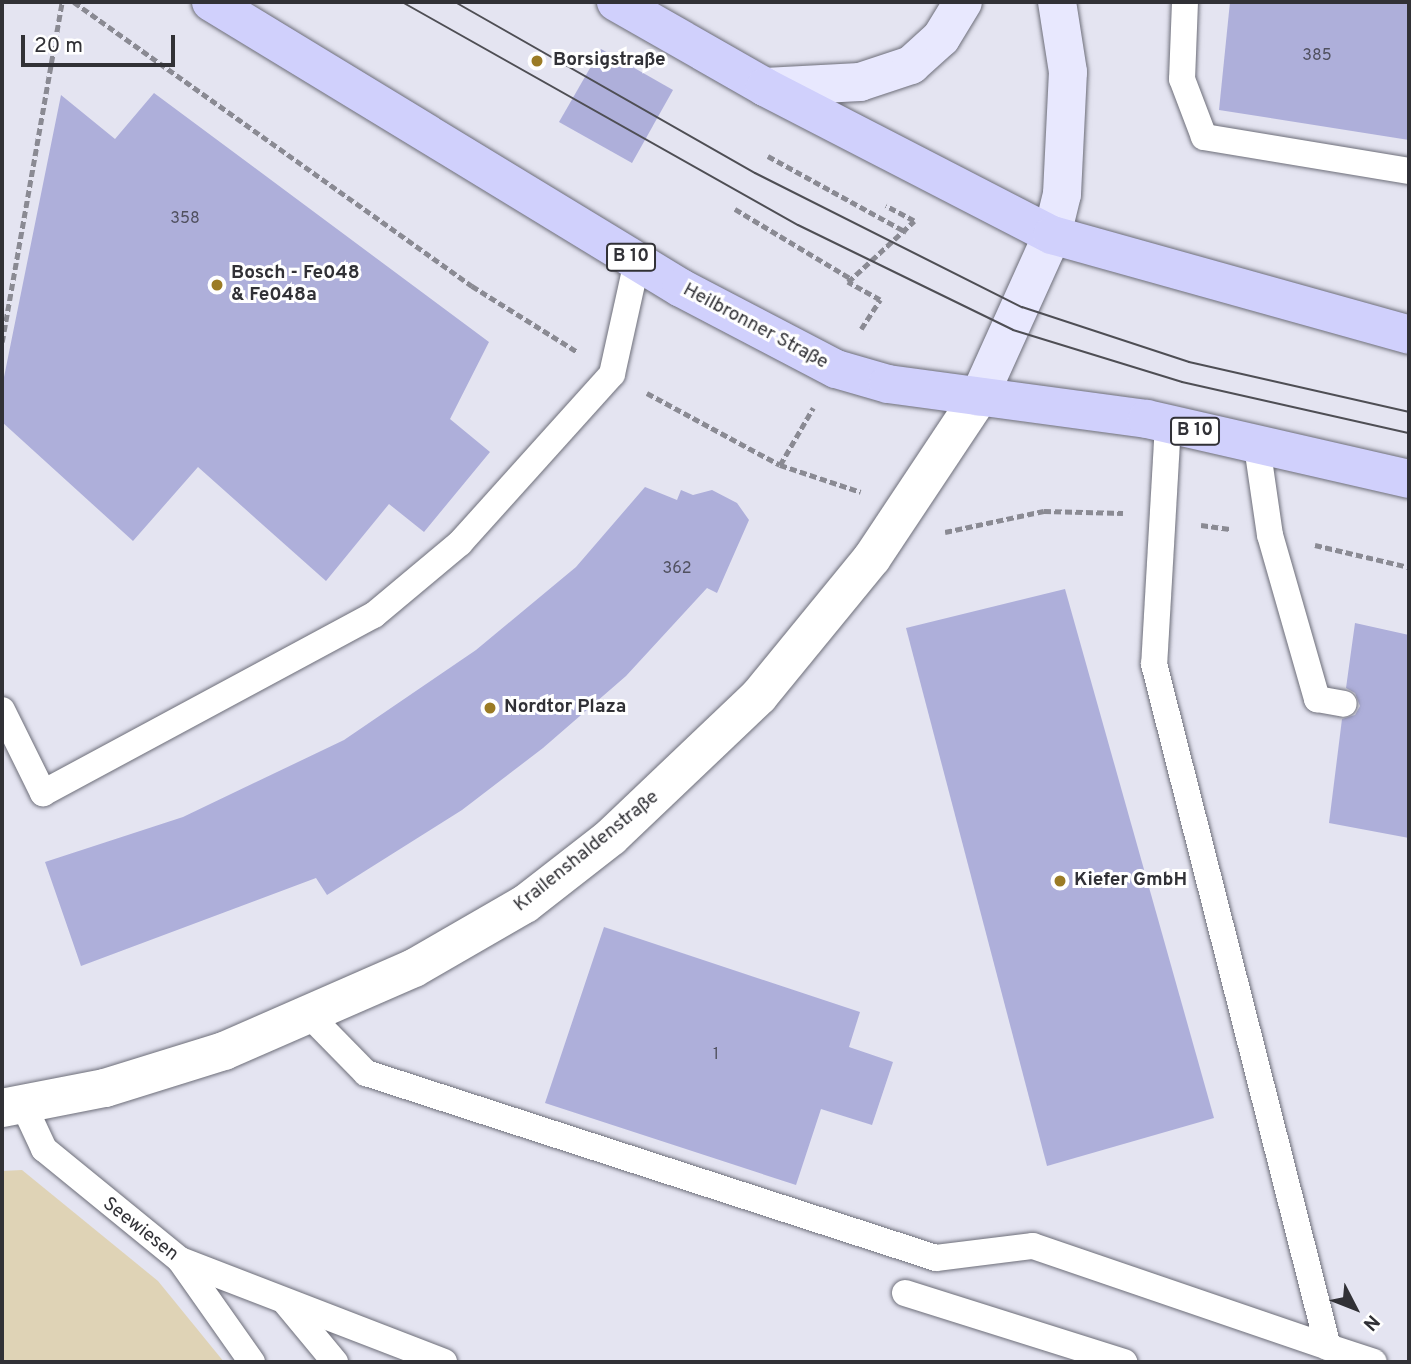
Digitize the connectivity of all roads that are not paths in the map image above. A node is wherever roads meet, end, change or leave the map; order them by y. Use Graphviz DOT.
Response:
graph roads {
  1 [pos="211,2"];
  2 [pos="616,2"];
  3 [pos="962,2"];
  4 [pos="1057,2"];
  5 [pos="1185,2"];
  6 [pos="765,87"];
  7 [pos="1409,171"];
  8 [pos="1052,235"];
  9 [pos="637,261"];
  10 [pos="1409,335"];
  11 [pos="979,397"];
  12 [pos="1168,424"];
  13 [pos="1257,446"];
  14 [pos="1409,479"];
  15 [pos="1344,704"];
  16 [pos="2,710"];
  17 [pos="310,1016"];
  18 [pos="12,1106"];
  19 [pos="180,1260"];
  20 [pos="905,1293"];
  21 [pos="282,1298"];
  22 [pos="1328,1347"];
  23 [pos="252,1362"];
  24 [pos="335,1362"];
  25 [pos="444,1362"];
  26 [pos="1124,1362"];
  27 [pos="1374,1362"];
  1 -- 9 [label="main road, Heilbronner Straße / B 10"];
  2 -- 6 [label="main road"];
  3 -- 6 [label="main road"];
  4 -- 8 [label="main road"];
  5 -- 7 [label="lane"];
  6 -- 8 [label="main road"];
  8 -- 10 [label="main road"];
  8 -- 11 [label="main road"];
  9 -- 11 [label="main road, Heilbronner Straße / B 10"];
  9 -- 16 [label="lane"];
  11 -- 12 [label="main road, Heilbronner Straße / B 10"];
  11 -- 17 [label="street, Krailenshaldenstraße"];
  12 -- 13 [label="main road, Heilbronner Straße / B 10"];
  12 -- 22 [label="lane"];
  13 -- 14 [label="main road, Heilbronner Straße / B 10"];
  13 -- 15 [label="lane"];
  17 -- 18 [label="street, Krailenshaldenstraße"];
  17 -- 22 [label="lane"];
  18 -- 19 [label="lane, Seewiesen"];
  19 -- 21 [label="lane"];
  19 -- 23 [label="lane, Seewiesen"];
  20 -- 26 [label="lane"];
  21 -- 24 [label="lane"];
  21 -- 25 [label="lane"];
  22 -- 27 [label="lane"];
}
